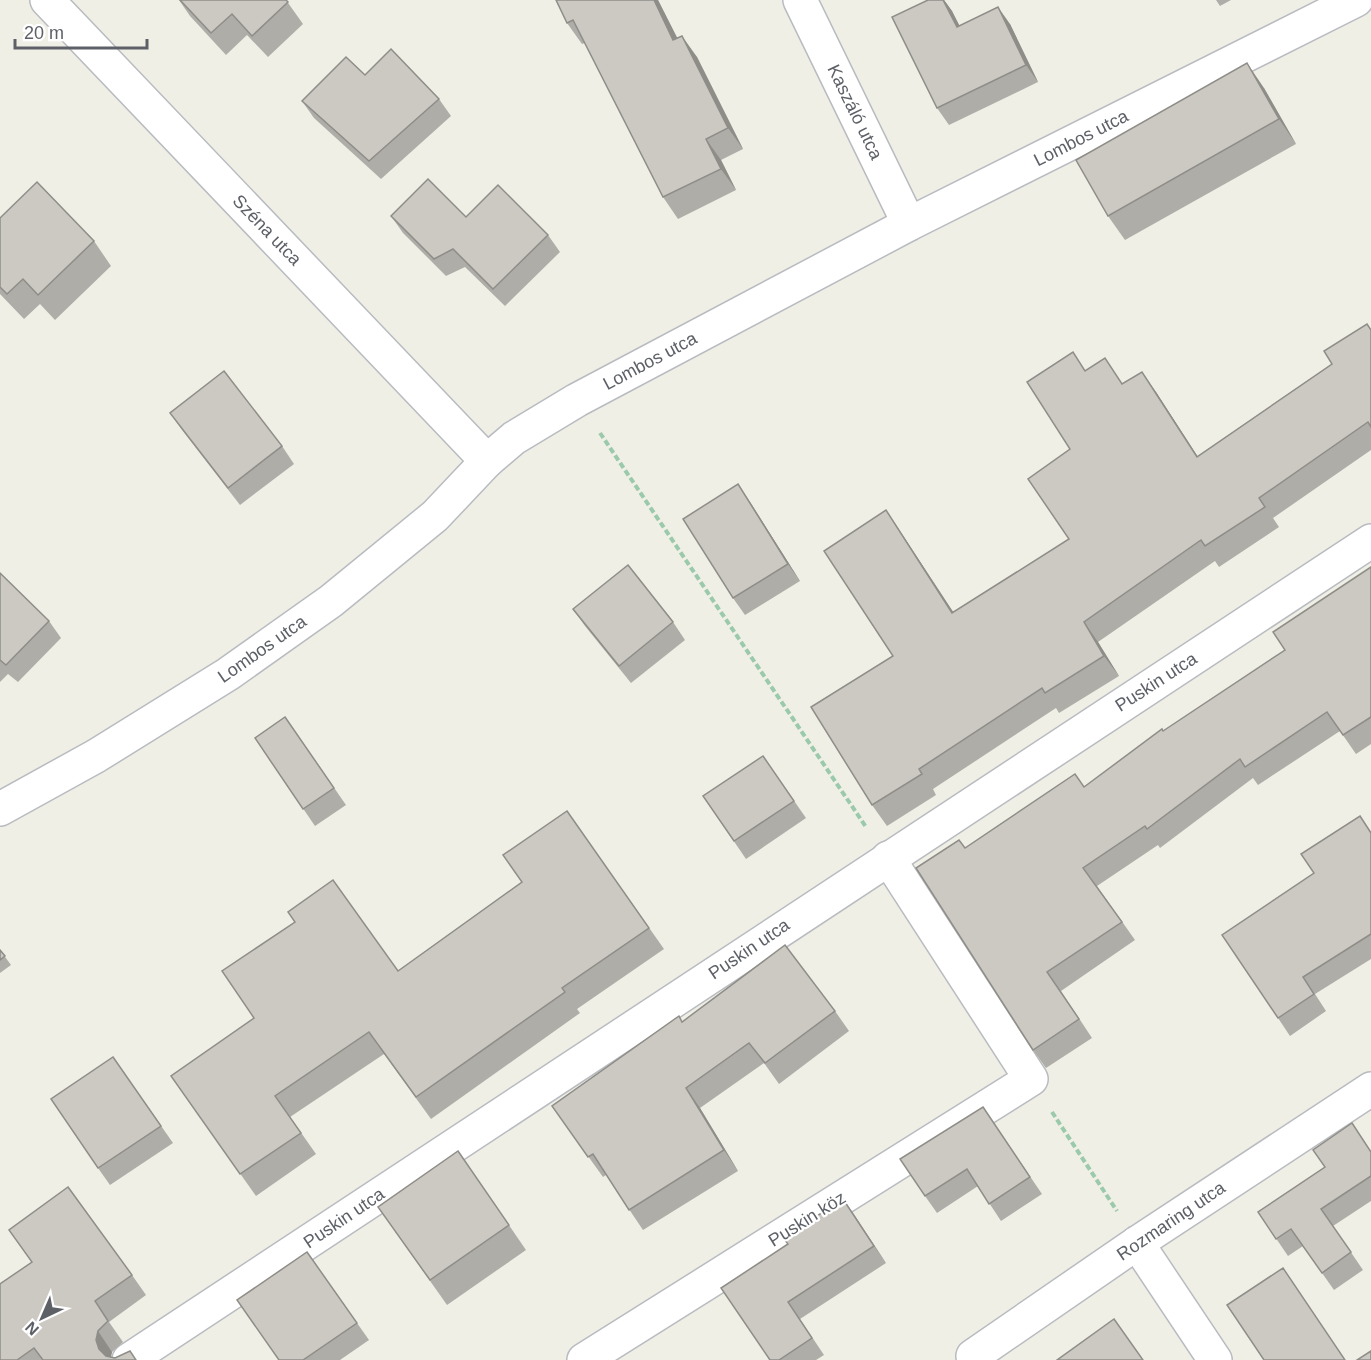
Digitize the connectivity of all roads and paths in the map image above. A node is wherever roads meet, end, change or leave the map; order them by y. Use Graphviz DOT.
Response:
graph roads {
  1 [pos="47,0"];
  2 [pos="800,0"];
  3 [pos="1356,0"];
  4 [pos="909,224"];
  5 [pos="577,400"];
  6 [pos="487,461"];
  7 [pos="1371,541"];
  8 [pos="0,809"];
  9 [pos="888,858"];
  10 [pos="1031,1078"];
  11 [pos="1371,1089"];
  12 [pos="1137,1243"];
  13 [pos="973,1356"];
  14 [pos="129,1360"];
  15 [pos="584,1360"];
  16 [pos="1215,1360"];
  1 -- 6 [label="street, Széna utca"];
  2 -- 4 [label="street, Kaszáló utca"];
  3 -- 4 [label="street, Lombos utca"];
  4 -- 5 [label="street, Lombos utca"];
  5 -- 6 [label="street, Lombos utca"];
  5 -- 9 [label="path"];
  6 -- 8 [label="street, Lombos utca"];
  7 -- 9 [label="street, Puskin utca"];
  9 -- 10 [label="street"];
  9 -- 14 [label="street, Puskin utca"];
  10 -- 12 [label="path"];
  10 -- 15 [label="street, Puskin köz"];
  11 -- 12 [label="street, Rozmaring utca"];
  12 -- 13 [label="street, Rozmaring utca"];
  12 -- 16 [label="street"];
}
